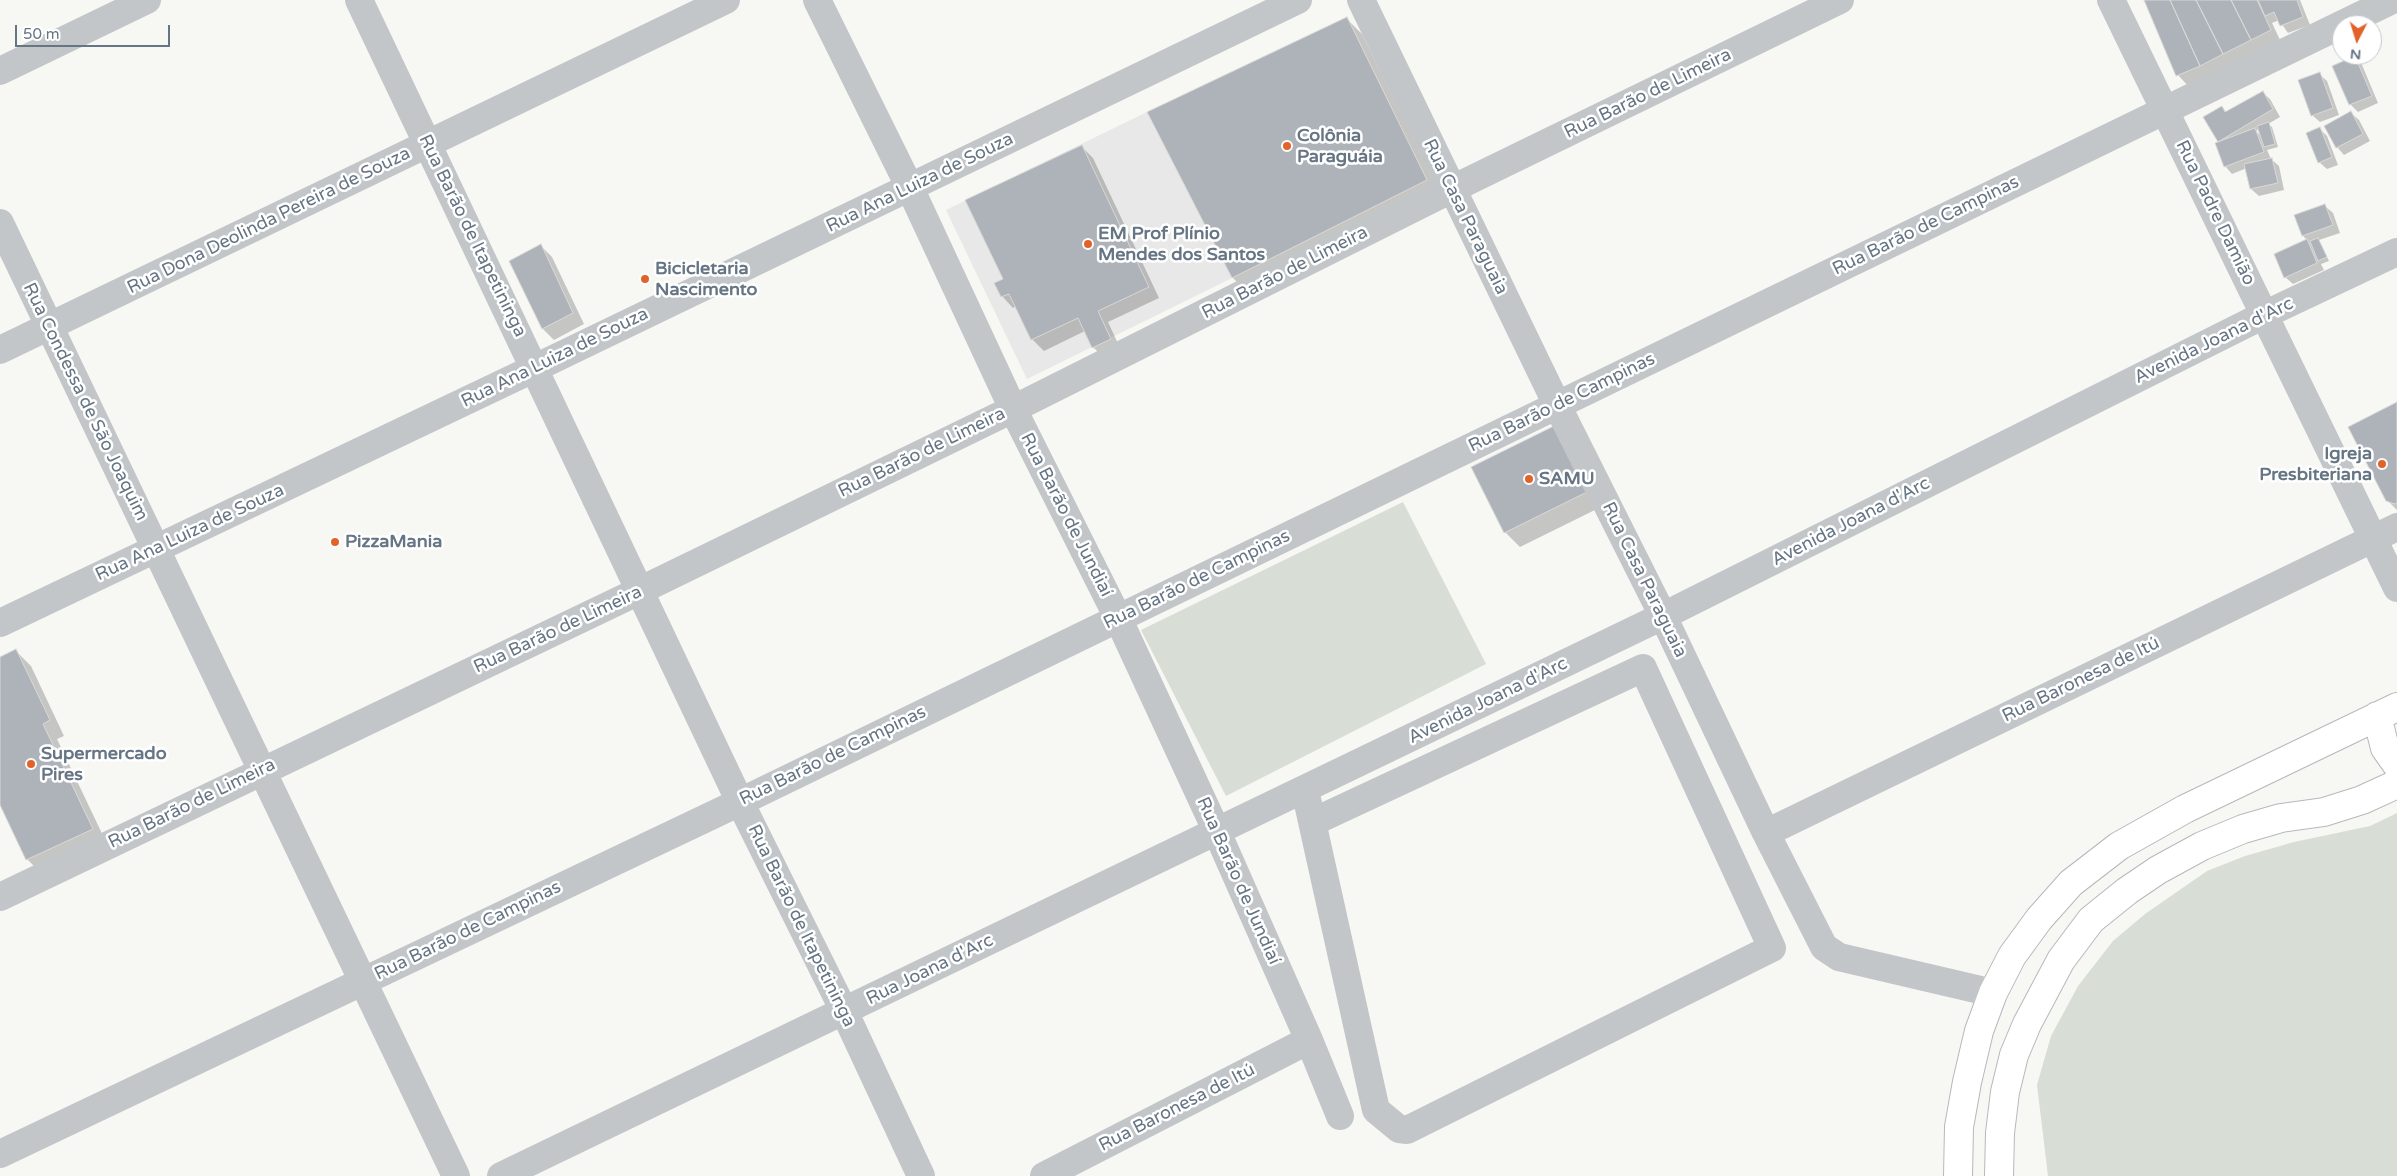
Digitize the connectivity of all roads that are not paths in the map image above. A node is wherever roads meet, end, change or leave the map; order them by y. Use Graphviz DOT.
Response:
graph roads {
  1 [pos="147,0"];
  2 [pos="359,0"];
  3 [pos="726,0"];
  4 [pos="817,0"];
  5 [pos="1298,0"];
  6 [pos="1361,0"];
  7 [pos="1840,0"];
  8 [pos="2111,0"];
  9 [pos="2392,0"];
  10 [pos="0,70"];
  11 [pos="2165,110"];
  12 [pos="427,144"];
  13 [pos="910,188"];
  14 [pos="1452,189"];
  15 [pos="0,223"];
  16 [pos="2397,252"];
  17 [pos="2264,316"];
  18 [pos="49,326"];
  19 [pos="0,350"];
  20 [pos="535,368"];
  21 [pos="1557,405"];
  22 [pos="1012,409"];
  23 [pos="2397,527"];
  24 [pos="2373,538"];
  25 [pos="156,549"];
  26 [pos="2397,588"];
  27 [pos="639,591"];
  28 [pos="1663,616"];
  29 [pos="1118,618"];
  30 [pos="0,623"];
  31 [pos="2387,712"];
  32 [pos="2397,766"];
  33 [pos="262,770"];
  34 [pos="2397,784"];
  35 [pos="1305,790"];
  36 [pos="740,802"];
  37 [pos="1313,822"];
  38 [pos="1217,832"];
  39 [pos="1766,833"];
  40 [pos="0,897"];
  41 [pos="362,982"];
  42 [pos="1993,994"];
  43 [pos="844,1011"];
  44 [pos="1309,1040"];
  45 [pos="1340,1116"];
  46 [pos="0,1154"];
  47 [pos="456,1176"];
  48 [pos="501,1176"];
  49 [pos="921,1176"];
  50 [pos="1044,1176"];
  51 [pos="1958,1176"];
  52 [pos="1999,1176"];
  1 -- 10 [label="street"];
  2 -- 12 [label="street, Rua Barão de Itapetininga"];
  3 -- 12 [label="street, Rua Dona Deolinda Pereira de Souza"];
  4 -- 13 [label="street, Rua Barão de Jundiaí"];
  5 -- 13 [label="street, Rua Ana Luiza de Souza"];
  6 -- 14 [label="street, Rua Casa Paraguaia"];
  7 -- 14 [label="street, Rua Barão de Limeira"];
  8 -- 11 [label="street, Rua Padre Damião"];
  9 -- 11 [label="street, Rua Barão de Campinas"];
  11 -- 17 [label="street, Rua Padre Damião"];
  11 -- 21 [label="street, Rua Barão de Campinas"];
  12 -- 18 [label="street, Rua Dona Deolinda Pereira de Souza"];
  12 -- 20 [label="street, Rua Barão de Itapetininga"];
  13 -- 20 [label="street, Rua Ana Luiza de Souza"];
  13 -- 22 [label="street, Rua Barão de Jundiaí"];
  14 -- 21 [label="street, Rua Casa Paraguaia"];
  14 -- 22 [label="street, Rua Barão de Limeira"];
  15 -- 18 [label="street, Rua Condessa de São Joaquim"];
  16 -- 17 [label="street, Avenida Joana d'Arc"];
  17 -- 24 [label="street, Rua Padre Damião"];
  17 -- 28 [label="street, Avenida Joana d'Arc"];
  18 -- 19 [label="street, Rua Dona Deolinda Pereira de Souza"];
  18 -- 25 [label="street, Rua Condessa de São Joaquim"];
  20 -- 25 [label="street, Rua Ana Luiza de Souza"];
  20 -- 27 [label="street, Rua Barão de Itapetininga"];
  21 -- 28 [label="street, Rua Casa Paraguaia"];
  21 -- 29 [label="street, Rua Barão de Campinas"];
  22 -- 27 [label="street, Rua Barão de Limeira"];
  22 -- 29 [label="street, Rua Barão de Jundiaí"];
  23 -- 24 [label="street, Rua Baronesa de Itú"];
  24 -- 26 [label="street, Rua Padre Damião"];
  24 -- 39 [label="street, Rua Baronesa de Itú"];
  25 -- 30 [label="street, Rua Ana Luiza de Souza"];
  25 -- 33 [label="street, Rua Condessa de São Joaquim"];
  27 -- 33 [label="street, Rua Barão de Limeira"];
  27 -- 36 [label="street, Rua Barão de Itapetininga"];
  28 -- 35 [label="street, Avenida Joana d'Arc"];
  28 -- 39 [label="street, Rua Casa Paraguaia"];
  29 -- 36 [label="street, Rua Barão de Campinas"];
  29 -- 38 [label="street, Rua Barão de Jundiaí"];
  31 -- 32 [label="main road"];
  31 -- 42 [label="main road"];
  33 -- 40 [label="street, Rua Barão de Limeira"];
  33 -- 41 [label="street, Rua Condessa de São Joaquim"];
  34 -- 52 [label="main road"];
  35 -- 37 [label="street"];
  35 -- 38 [label="street, Rua Joana d'Arc"];
  36 -- 41 [label="street, Rua Barão de Campinas"];
  36 -- 43 [label="street, Rua Barão de Itapetininga"];
  37 -- 37 [label="street"];
  38 -- 43 [label="street, Rua Joana d'Arc"];
  38 -- 44 [label="street, Rua Barão de Jundiaí"];
  39 -- 42 [label="street, Rua Casa Paraguaia"];
  41 -- 46 [label="street, Rua Barão de Campinas"];
  41 -- 47 [label="street, Rua Condessa de São Joaquim"];
  42 -- 51 [label="main road"];
  43 -- 48 [label="street, Rua Joana d'Arc"];
  43 -- 49 [label="street, Rua Barão de Itapetininga"];
  44 -- 45 [label="street, Rua Barão de Jundiaí"];
  44 -- 50 [label="street, Rua Baronesa de Itú"];
}
